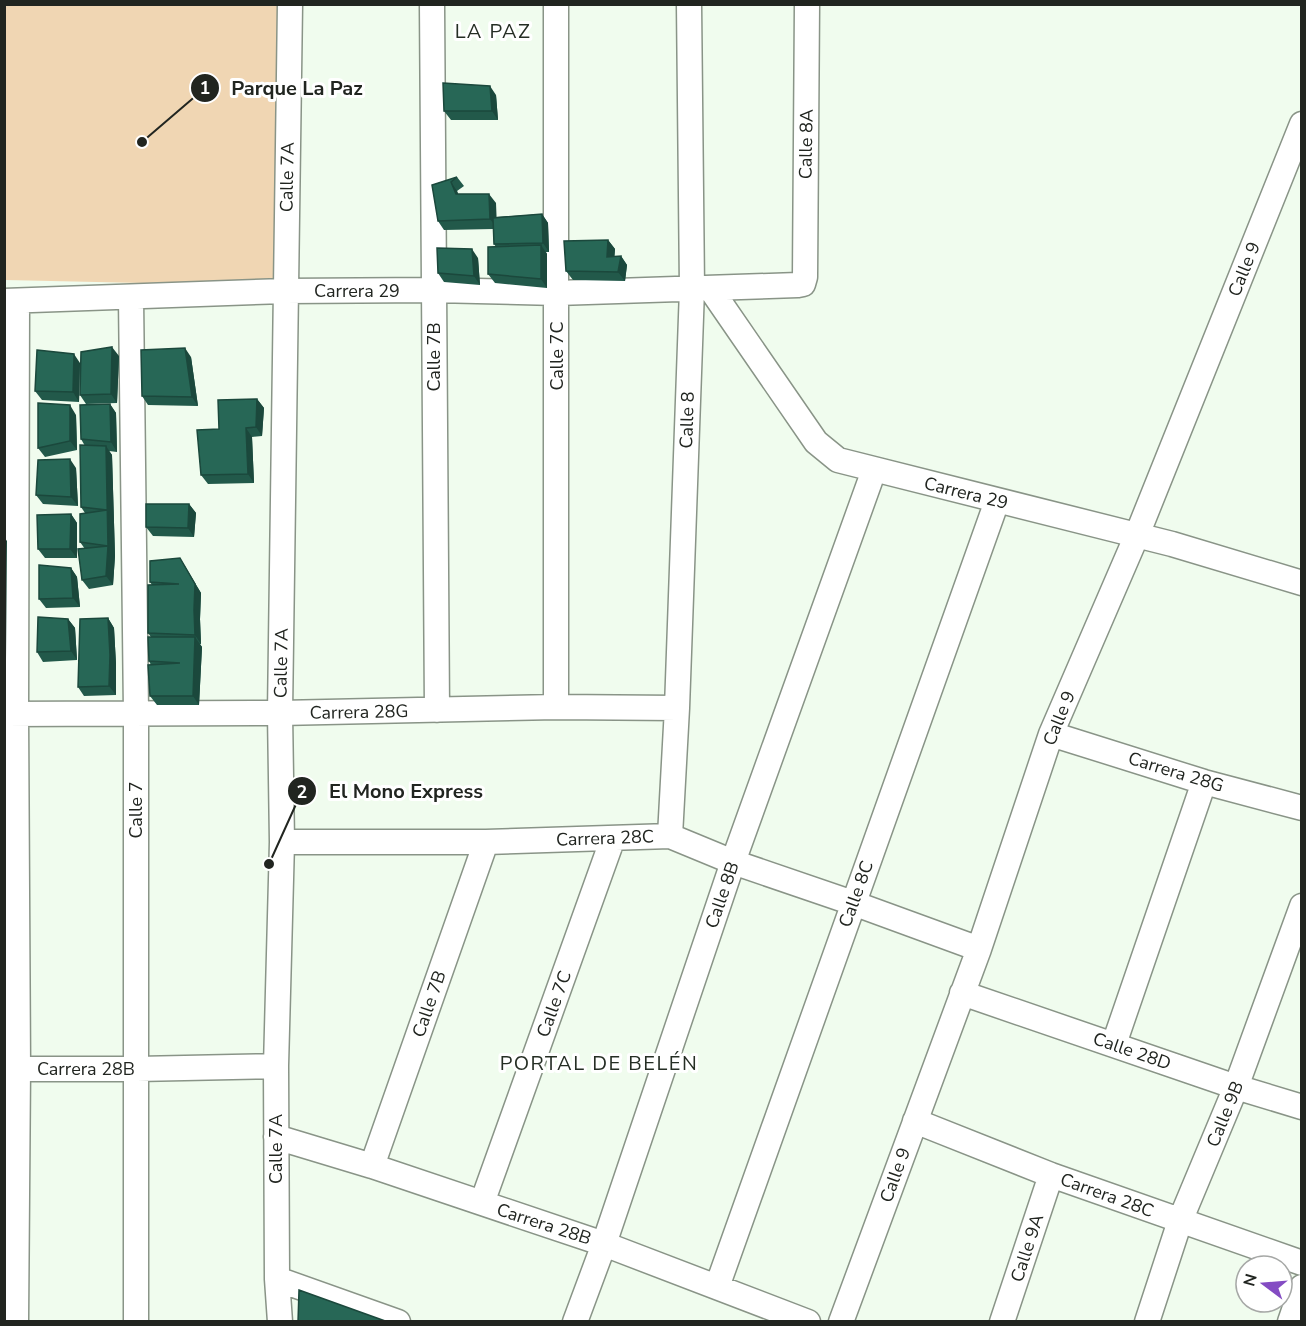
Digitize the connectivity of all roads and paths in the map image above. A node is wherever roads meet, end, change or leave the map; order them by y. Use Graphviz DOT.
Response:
graph roads {
  1 [pos="290,4"];
  2 [pos="432,4"];
  3 [pos="556,4"];
  4 [pos="689,4"];
  5 [pos="807,4"];
  6 [pos="1302,123"];
  7 [pos="803,284"];
  8 [pos="701,289"];
  9 [pos="433,290"];
  10 [pos="285,291"];
  11 [pos="557,293"];
  12 [pos="131,298"];
  13 [pos="11,301"];
  14 [pos="874,470"];
  15 [pos="997,501"];
  16 [pos="1137,535"];
  17 [pos="1302,583"];
  18 [pos="556,707"];
  19 [pos="676,708"];
  20 [pos="437,710"];
  21 [pos="136,713"];
  22 [pos="280,713"];
  23 [pos="10,714"];
  24 [pos="1052,734"];
  25 [pos="1204,782"];
  26 [pos="1302,808"];
  27 [pos="670,836"];
  28 [pos="613,838"];
  29 [pos="282,842"];
  30 [pos="486,842"];
  31 [pos="733,862"];
  32 [pos="853,903"];
  33 [pos="1302,906"];
  34 [pos="979,950"];
  35 [pos="962,993"];
  36 [pos="1114,1044"];
  37 [pos="276,1066"];
  38 [pos="11,1068"];
  39 [pos="137,1069"];
  40 [pos="1236,1087"];
  41 [pos="1302,1107"];
  42 [pos="915,1121"];
  43 [pos="276,1137"];
  44 [pos="372,1166"];
  45 [pos="1051,1175"];
  46 [pos="482,1203"];
  47 [pos="1180,1221"];
  48 [pos="604,1244"];
  49 [pos="1302,1263"];
  50 [pos="276,1279"];
  51 [pos="717,1287"];
  52 [pos="1302,1287"];
  53 [pos="16,1322"];
  54 [pos="136,1322"];
  55 [pos="280,1322"];
  56 [pos="398,1322"];
  57 [pos="574,1322"];
  58 [pos="808,1322"];
  59 [pos="841,1322"];
  60 [pos="1002,1322"];
  61 [pos="1146,1322"];
  62 [pos="1290,1322"];
  1 -- 10 [label="street, Calle 7A"];
  2 -- 9 [label="street, Calle 7B"];
  3 -- 11 [label="street, Calle 7C"];
  4 -- 8 [label="street, Calle 8"];
  5 -- 7 [label="street, Calle 8A"];
  6 -- 16 [label="street, Calle 9"];
  7 -- 8 [label="street, Carrera 29"];
  8 -- 11 [label="street, Carrera 29"];
  8 -- 14 [label="street, Carrera 29"];
  8 -- 19 [label="street, Calle 8"];
  9 -- 10 [label="street, Carrera 29"];
  9 -- 11 [label="street, Carrera 29"];
  9 -- 20 [label="street, Calle 7B"];
  10 -- 12 [label="street, Carrera 29"];
  10 -- 22 [label="street, Calle 7A"];
  11 -- 18 [label="street, Calle 7C"];
  12 -- 13 [label="street, Carrera 29"];
  12 -- 21 [label="street, Calle 7"];
  13 -- 23 [label="street"];
  14 -- 15 [label="street, Carrera 29"];
  14 -- 31 [label="street, Calle 8B"];
  15 -- 16 [label="street, Carrera 29"];
  15 -- 32 [label="street, Calle 8C"];
  16 -- 17 [label="street, Carrera 29"];
  16 -- 24 [label="street, Calle 9"];
  18 -- 19 [label="street, Carrera 28G"];
  18 -- 20 [label="street, Carrera 28G"];
  19 -- 27 [label="street, Calle 8"];
  20 -- 22 [label="street, Carrera 28G"];
  21 -- 22 [label="street, Carrera 28G"];
  21 -- 23 [label="street, Carrera 28G"];
  21 -- 39 [label="street, Calle 7"];
  22 -- 29 [label="street, Calle 7A"];
  23 -- 38 [label="street"];
  24 -- 25 [label="street, Carrera 28G"];
  24 -- 34 [label="street, Calle 9"];
  25 -- 26 [label="street, Carrera 28G"];
  25 -- 36 [label="street"];
  27 -- 28 [label="street, Carrera 28C"];
  27 -- 31 [label="street, Carrera 28C"];
  28 -- 30 [label="street, Carrera 28C"];
  28 -- 46 [label="street, Calle 7C"];
  29 -- 30 [label="street, Carrera 28C"];
  29 -- 37 [label="street, Calle 7A"];
  30 -- 44 [label="street, Calle 7B"];
  31 -- 32 [label="street, Carrera 28C"];
  31 -- 48 [label="street, Calle 8B"];
  32 -- 34 [label="street, Carrera 28C"];
  32 -- 51 [label="street, Calle 8C"];
  33 -- 40 [label="street, Calle 9B"];
  34 -- 35 [label="street, Calle 9"];
  35 -- 36 [label="street, Calle 28D"];
  35 -- 42 [label="street, Calle 9"];
  36 -- 40 [label="street, Calle 28D"];
  37 -- 39 [label="street, Carrera 28B"];
  37 -- 43 [label="street, Calle 7A"];
  38 -- 39 [label="street, Carrera 28B"];
  38 -- 53 [label="street"];
  39 -- 54 [label="street, Calle 7"];
  40 -- 41 [label="street, Calle 28D"];
  40 -- 47 [label="street, Calle 9B"];
  42 -- 45 [label="street, Carrera 28C"];
  42 -- 59 [label="street, Calle 9"];
  43 -- 44 [label="street, Carrera 28B"];
  43 -- 50 [label="street, Calle 7A"];
  44 -- 46 [label="street, Carrera 28B"];
  45 -- 47 [label="street, Carrera 28C"];
  45 -- 60 [label="street, Calle 9A"];
  46 -- 48 [label="street, Carrera 28B"];
  47 -- 49 [label="street, Carrera 28C"];
  47 -- 61 [label="street, Calle 9B"];
  48 -- 51 [label="street, Carrera 28B"];
  48 -- 57 [label="street, Calle 8B"];
  50 -- 55 [label="street, Calle 7A"];
  50 -- 56 [label="street"];
  51 -- 58 [label="street, Carrera 28B"];
  52 -- 62 [label="street"];
}
